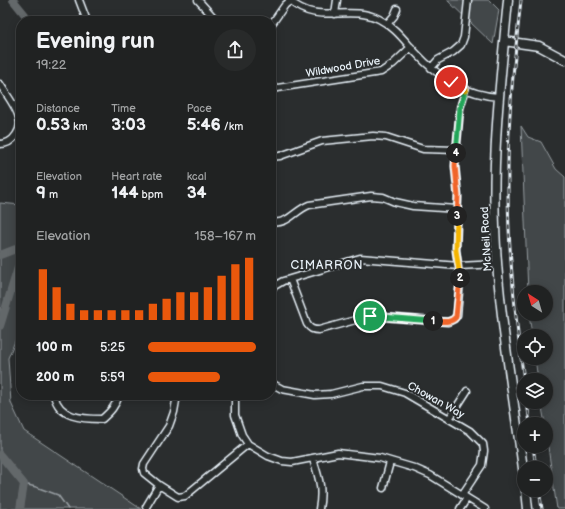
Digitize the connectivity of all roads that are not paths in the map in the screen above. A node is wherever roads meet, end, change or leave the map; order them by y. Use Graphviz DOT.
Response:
graph roads {
  1 [pos="79,0"];
  2 [pos="198,0"];
  3 [pos="337,0"];
  4 [pos="468,0"];
  5 [pos="508,0"];
  6 [pos="289,1"];
  7 [pos="397,9"];
  8 [pos="336,14"];
  9 [pos="85,16"];
  10 [pos="212,16"];
  11 [pos="276,18"];
  12 [pos="387,24"];
  13 [pos="504,43"];
  14 [pos="411,47"];
  15 [pos="565,60"];
  16 [pos="431,68"];
  17 [pos="0,84"];
  18 [pos="276,88"];
  19 [pos="466,89"];
  20 [pos="499,97"];
  21 [pos="16,110"];
  22 [pos="16,134"];
  23 [pos="0,144"];
  24 [pos="456,150"];
  25 [pos="276,156"];
  26 [pos="457,209"];
  27 [pos="276,222"];
  28 [pos="498,264"];
  29 [pos="459,266"];
  30 [pos="290,279"];
  31 [pos="276,286"];
  32 [pos="276,386"];
  33 [pos="467,391"];
  34 [pos="55,400"];
  35 [pos="117,400"];
  36 [pos="176,400"];
  37 [pos="235,400"];
  38 [pos="449,419"];
  39 [pos="248,444"];
  40 [pos="312,459"];
  41 [pos="522,461"];
  42 [pos="390,462"];
  43 [pos="159,485"];
  44 [pos="383,488"];
  45 [pos="464,497"];
  46 [pos="527,497"];
  47 [pos="146,506"];
  48 [pos="319,509"];
  49 [pos="460,509"];
  50 [pos="485,509"];
  51 [pos="528,509"];
  1 -- 9 [label="street"];
  2 -- 10 [label="street"];
  3 -- 8 [label="street"];
  4 -- 16 [label="street"];
  5 -- 13 [label="main road, McNeil Road"];
  6 -- 8 [label="street"];
  6 -- 11 [label="street"];
  7 -- 12 [label="street"];
  8 -- 12 [label="street"];
  12 -- 14 [label="street"];
  13 -- 15 [label="main road"];
  13 -- 20 [label="main road, McNeil Road"];
  14 -- 16 [label="street"];
  14 -- 18 [label="street, Wildwood Drive"];
  16 -- 19 [label="street"];
  17 -- 21 [label="street"];
  19 -- 20 [label="street"];
  19 -- 24 [label="street"];
  20 -- 28 [label="main road, McNeil Road"];
  22 -- 23 [label="street"];
  24 -- 25 [label="street"];
  24 -- 26 [label="street"];
  26 -- 27 [label="street"];
  26 -- 29 [label="street"];
  28 -- 29 [label="street"];
  28 -- 41 [label="main road, McNeil Road"];
  29 -- 30 [label="street"];
  29 -- 30 [label="street"];
  30 -- 31 [label="street"];
  32 -- 38 [label="street, Chowan Way"];
  33 -- 38 [label="street"];
  34 -- 35 [label="street"];
  36 -- 43 [label="street"];
  37 -- 39 [label="street"];
  38 -- 45 [label="street, Chowan Way"];
  39 -- 40 [label="street"];
  39 -- 43 [label="street"];
  40 -- 42 [label="street"];
  40 -- 48 [label="street"];
  42 -- 44 [label="street"];
  42 -- 45 [label="street"];
  43 -- 47 [label="street"];
  45 -- 49 [label="street"];
  45 -- 50 [label="street"];
  46 -- 51 [label="main road"];
}
